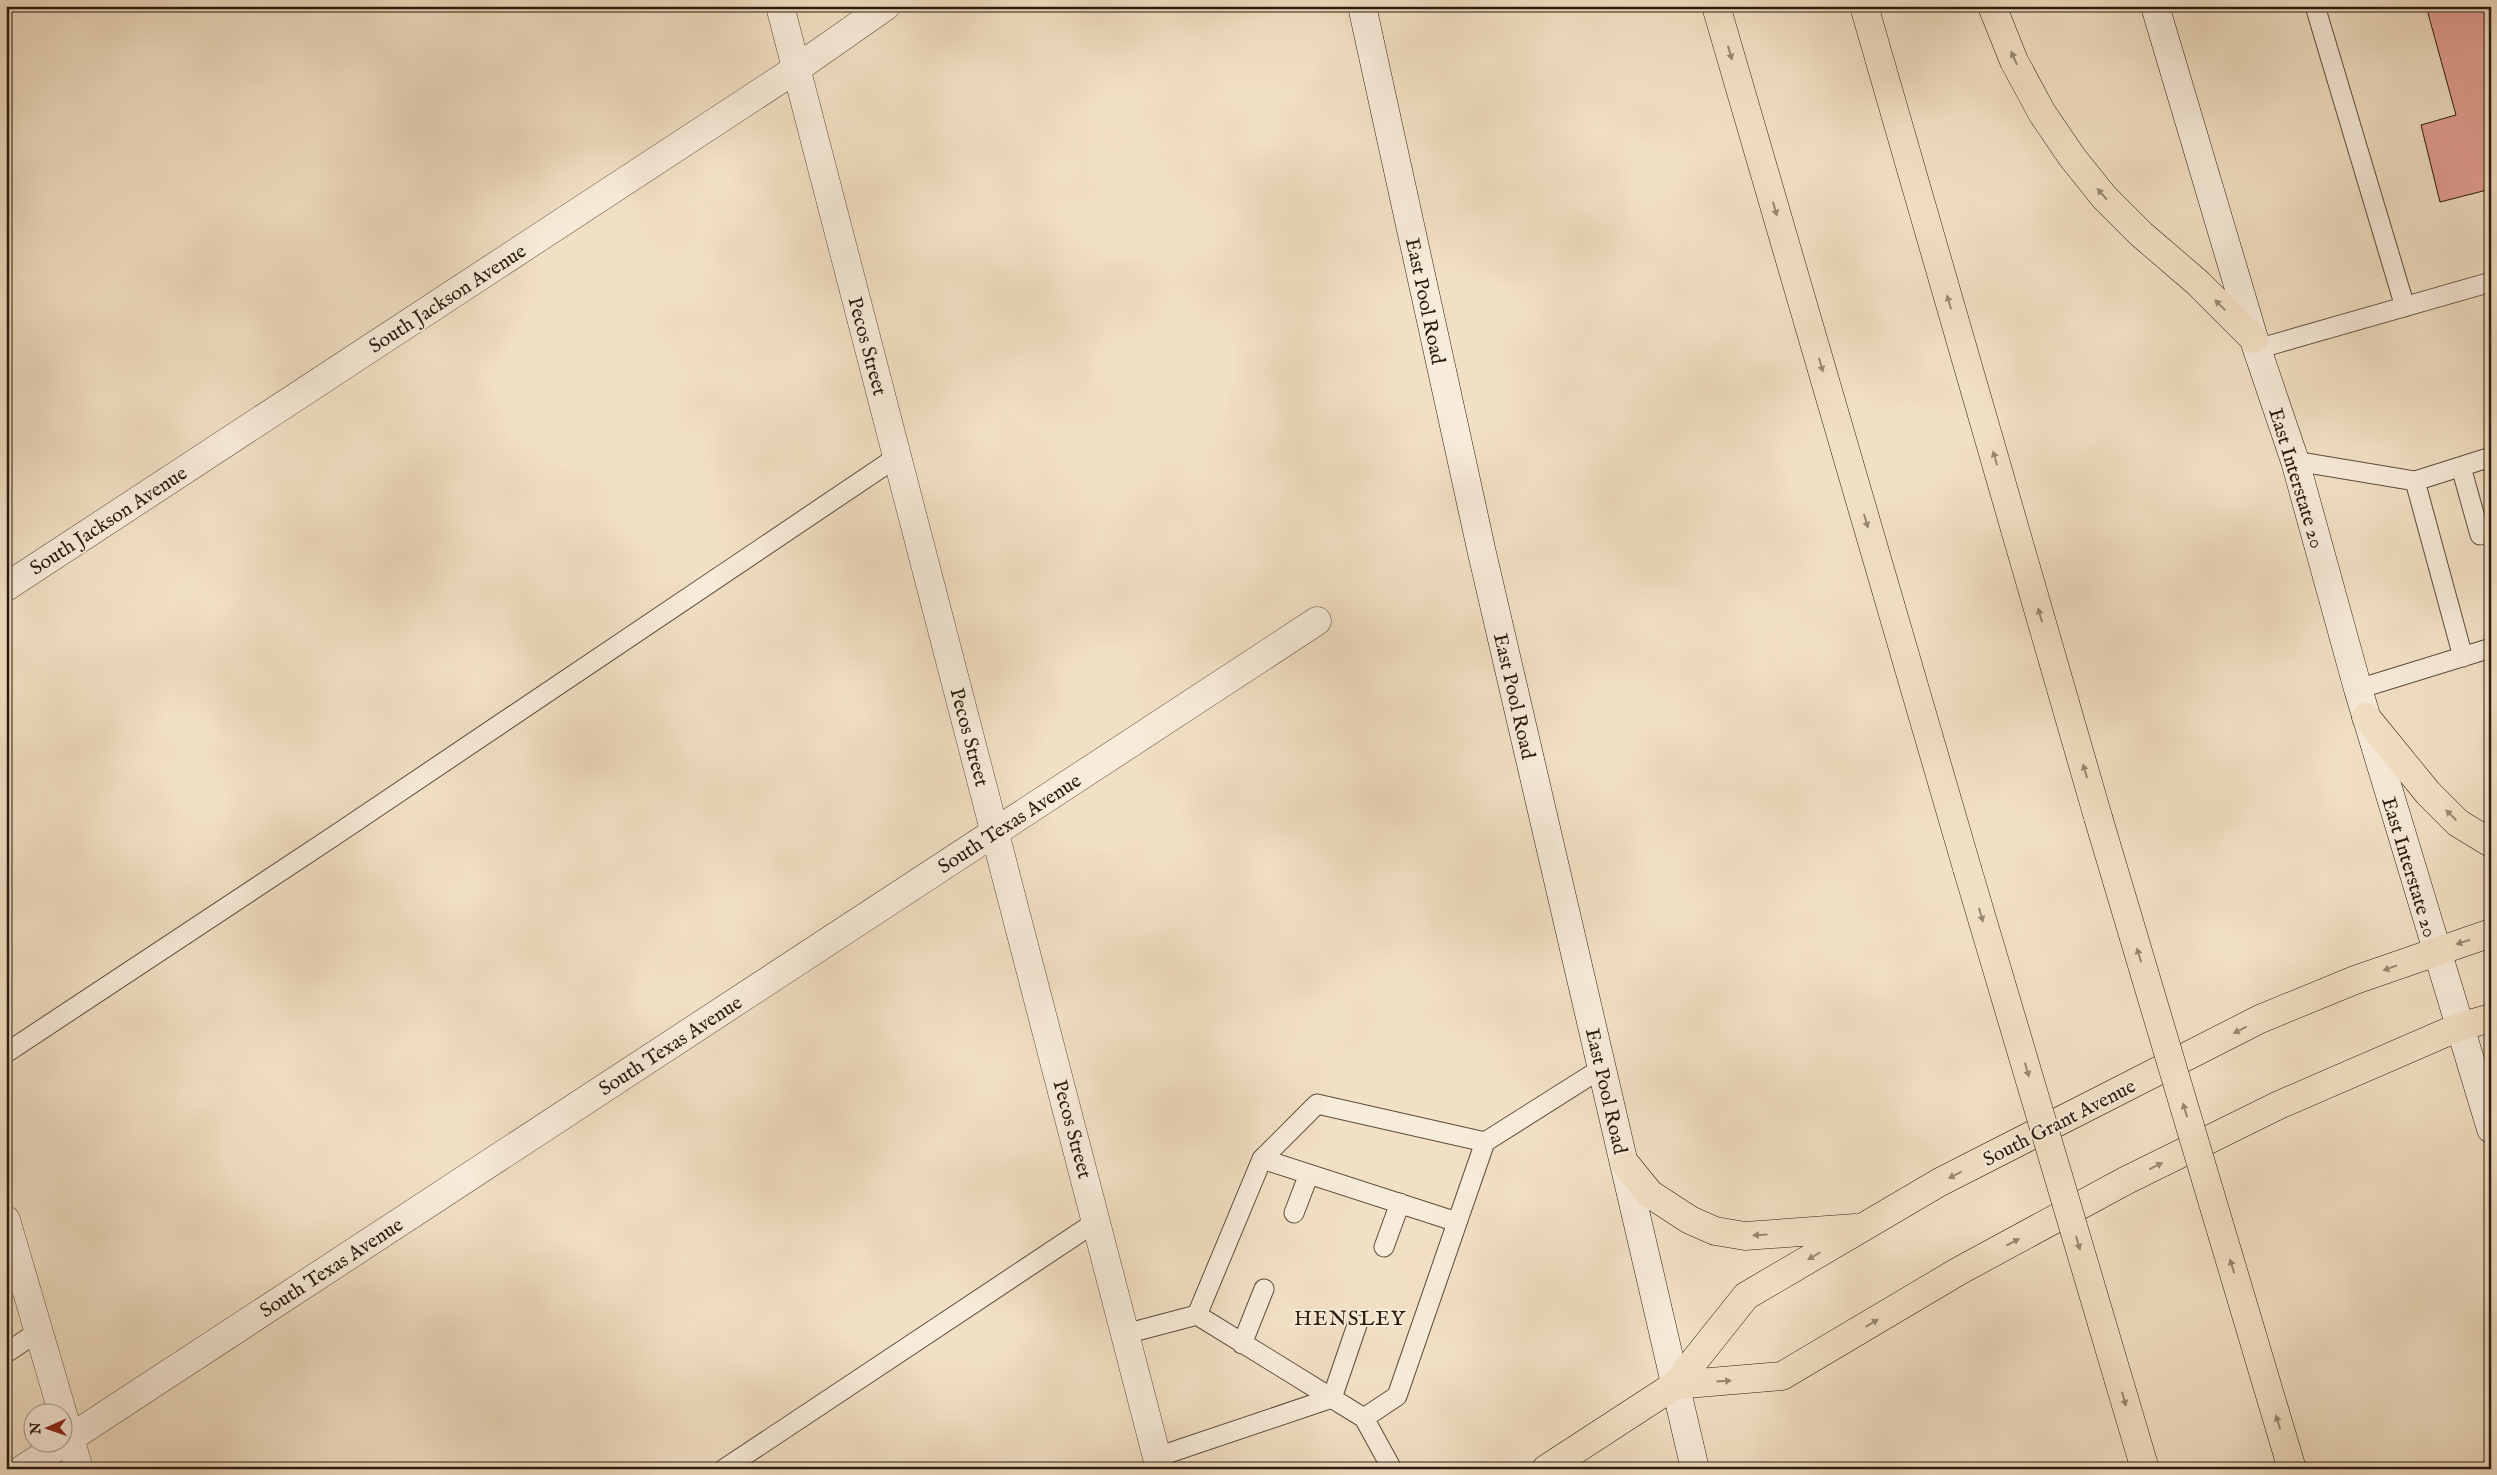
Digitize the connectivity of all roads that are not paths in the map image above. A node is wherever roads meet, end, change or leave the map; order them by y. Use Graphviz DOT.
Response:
graph roads {
  1 [pos="780,6"];
  2 [pos="886,6"];
  3 [pos="1362,6"];
  4 [pos="1716,6"];
  5 [pos="1864,6"];
  6 [pos="1992,6"];
  7 [pos="2155,6"];
  8 [pos="2315,6"];
  9 [pos="796,70"];
  10 [pos="2491,282"];
  11 [pos="2405,307"];
  12 [pos="2256,344"];
  13 [pos="897,457"];
  14 [pos="2491,457"];
  15 [pos="2294,461"];
  16 [pos="2461,467"];
  17 [pos="2415,481"];
  18 [pos="2480,535"];
  19 [pos="6,587"];
  20 [pos="1317,621"];
  21 [pos="2491,648"];
  22 [pos="2463,657"];
  23 [pos="2358,689"];
  24 [pos="2366,717"];
  25 [pos="995,832"];
  26 [pos="2491,843"];
  27 [pos="2491,933"];
  28 [pos="2435,951"];
  29 [pos="2491,1018"];
  30 [pos="2459,1027"];
  31 [pos="6,1053"];
  32 [pos="1602,1068"];
  33 [pos="2491,1129"];
  34 [pos="1485,1142"];
  35 [pos="1262,1159"];
  36 [pos="1624,1162"];
  37 [pos="1309,1174"];
  38 [pos="1400,1203"];
  39 [pos="1294,1213"];
  40 [pos="6,1220"];
  41 [pos="1097,1221"];
  42 [pos="1457,1222"];
  43 [pos="1862,1228"];
  44 [pos="1384,1247"];
  45 [pos="1264,1290"];
  46 [pos="1197,1315"];
  47 [pos="1357,1325"];
  48 [pos="39,1331"];
  49 [pos="1125,1334"];
  50 [pos="1242,1344"];
  51 [pos="6,1353"];
  52 [pos="1675,1384"];
  53 [pos="1332,1398"];
  54 [pos="60,1402"];
  55 [pos="1364,1418"];
  56 [pos="72,1436"];
  57 [pos="72,1443"];
  58 [pos="48,1452"];
  59 [pos="1158,1463"];
  60 [pos="22,1469"];
  61 [pos="80,1469"];
  62 [pos="724,1469"];
  63 [pos="1392,1469"];
  64 [pos="1546,1469"];
  65 [pos="1695,1469"];
  66 [pos="2145,1469"];
  67 [pos="2292,1469"];
  1 -- 9 [label="street, Pecos Street"];
  2 -- 9 [label="street, South Jackson Avenue"];
  3 -- 32 [label="street, East Pool Road"];
  4 -- 66 [label="main road, one-way, bridge"];
  67 -- 5 [label="main road, one-way, bridge"];
  12 -- 6 [label="main road, one-way"];
  7 -- 12 [label="street, East Interstate 20"];
  8 -- 11 [label="lane"];
  9 -- 13 [label="street, Pecos Street"];
  9 -- 19 [label="street, South Jackson Avenue"];
  10 -- 11 [label="lane"];
  11 -- 12 [label="lane"];
  12 -- 15 [label="street, East Interstate 20"];
  13 -- 25 [label="street, Pecos Street"];
  13 -- 31 [label="lane"];
  14 -- 16 [label="lane"];
  15 -- 17 [label="lane"];
  15 -- 23 [label="street, East Interstate 20"];
  16 -- 17 [label="lane"];
  16 -- 18 [label="lane"];
  17 -- 22 [label="lane"];
  20 -- 25 [label="street, South Texas Avenue"];
  21 -- 22 [label="lane"];
  22 -- 23 [label="lane"];
  23 -- 24 [label="street, East Interstate 20"];
  26 -- 24 [label="main road, one-way"];
  24 -- 28 [label="street, East Interstate 20"];
  25 -- 41 [label="street, Pecos Street"];
  25 -- 56 [label="street, South Texas Avenue"];
  27 -- 28 [label="main road, South Grant Avenue, one-way"];
  28 -- 30 [label="street, East Interstate 20"];
  28 -- 43 [label="main road, South Grant Avenue, one-way"];
  29 -- 30 [label="main road, South Grant Avenue"];
  30 -- 33 [label="street, East Interstate 20"];
  52 -- 30 [label="main road, South Grant Avenue, one-way"];
  32 -- 34 [label="lane"];
  32 -- 36 [label="street, East Pool Road"];
  34 -- 35 [label="lane"];
  34 -- 42 [label="lane"];
  35 -- 37 [label="lane"];
  35 -- 46 [label="lane"];
  43 -- 36 [label="main road, one-way"];
  36 -- 52 [label="street, East Pool Road"];
  37 -- 38 [label="lane"];
  37 -- 39 [label="lane"];
  38 -- 42 [label="lane"];
  38 -- 44 [label="lane"];
  40 -- 48 [label="street"];
  41 -- 49 [label="street, Pecos Street"];
  41 -- 62 [label="lane"];
  42 -- 55 [label="lane"];
  43 -- 52 [label="main road, South Grant Avenue, one-way"];
  45 -- 50 [label="lane"];
  46 -- 49 [label="lane"];
  46 -- 50 [label="lane"];
  47 -- 53 [label="lane"];
  48 -- 51 [label="lane"];
  48 -- 54 [label="street"];
  49 -- 59 [label="street, Pecos Street"];
  50 -- 53 [label="lane"];
  52 -- 64 [label="main road, South Grant Avenue"];
  52 -- 65 [label="street, East Pool Road"];
  53 -- 55 [label="lane"];
  53 -- 59 [label="lane"];
  55 -- 63 [label="lane"];
  57 -- 61 [label="street"];
  58 -- 60 [label="street, South Texas Avenue"];
}
